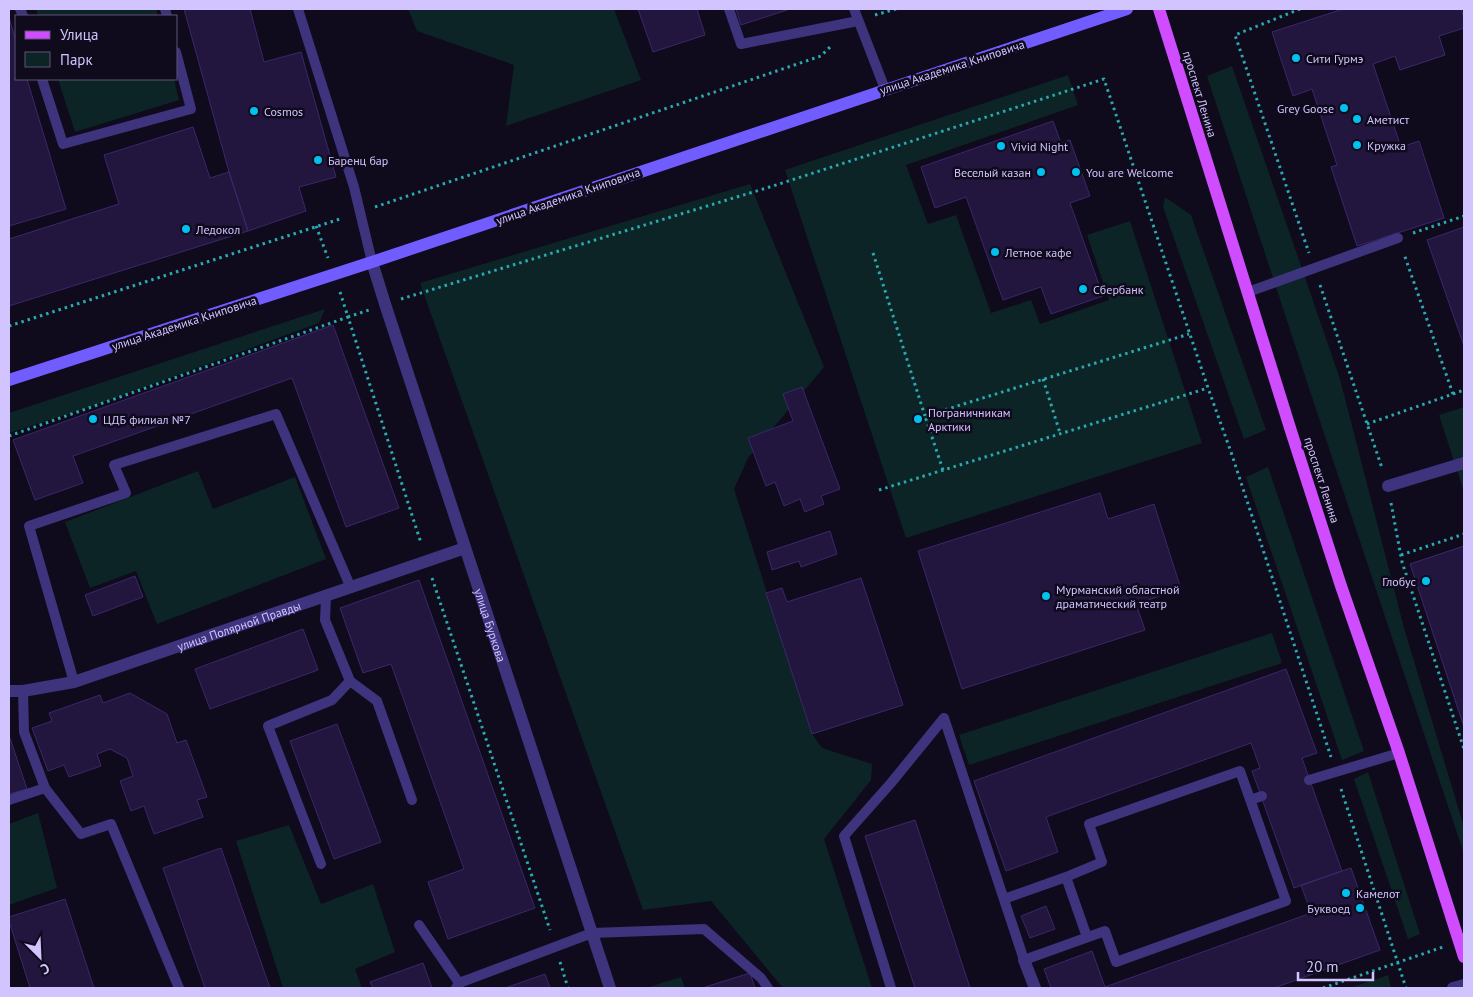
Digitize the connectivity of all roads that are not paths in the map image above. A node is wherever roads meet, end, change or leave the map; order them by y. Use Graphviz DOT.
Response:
graph roads {
  1 [pos="298,9"];
  2 [pos="729,9"];
  3 [pos="854,9"];
  4 [pos="1127,9"];
  5 [pos="1159,9"];
  6 [pos="858,21"];
  7 [pos="178,60"];
  8 [pos="42,80"];
  9 [pos="886,89"];
  10 [pos="1398,238"];
  11 [pos="372,262"];
  12 [pos="1248,292"];
  13 [pos="9,380"];
  14 [pos="1464,463"];
  15 [pos="1388,486"];
  16 [pos="465,548"];
  17 [pos="351,588"];
  18 [pos="326,596"];
  19 [pos="350,681"];
  20 [pos="74,682"];
  21 [pos="9,691"];
  22 [pos="23,691"];
  23 [pos="1399,753"];
  24 [pos="1310,780"];
  25 [pos="45,788"];
  26 [pos="1262,796"];
  27 [pos="9,800"];
  28 [pos="412,800"];
  29 [pos="1250,800"];
  30 [pos="321,864"];
  31 [pos="1066,877"];
  32 [pos="1004,899"];
  33 [pos="419,924"];
  34 [pos="592,934"];
  35 [pos="1087,937"];
  36 [pos="1464,957"];
  37 [pos="1024,960"];
  38 [pos="1464,985"];
  39 [pos="457,986"];
  40 [pos="179,988"];
  41 [pos="610,988"];
  42 [pos="768,988"];
  43 [pos="891,988"];
  44 [pos="1035,988"];
  45 [pos="1453,988"];
  1 -- 11 [label="lane"];
  2 -- 6 [label="lane"];
  3 -- 6 [label="lane"];
  4 -- 9 [label="main road, улица Академика Книповича"];
  5 -- 12 [label="main road, проспект Ленина"];
  6 -- 9 [label="lane"];
  7 -- 8 [label="lane"];
  9 -- 11 [label="main road, улица Академика Книповича"];
  10 -- 12 [label="lane"];
  11 -- 13 [label="main road, улица Академика Книповича"];
  11 -- 16 [label="street, улица Буркова"];
  12 -- 23 [label="main road, проспект Ленина"];
  14 -- 15 [label="street"];
  16 -- 17 [label="street, улица Полярной Правды"];
  16 -- 34 [label="street, улица Буркова"];
  17 -- 18 [label="street, улица Полярной Правды"];
  17 -- 20 [label="lane"];
  18 -- 19 [label="lane"];
  18 -- 20 [label="street, улица Полярной Правды"];
  19 -- 28 [label="lane"];
  19 -- 30 [label="lane"];
  20 -- 22 [label="street, улица Полярной Правды"];
  21 -- 22 [label="street, улица Полярной Правды"];
  22 -- 25 [label="lane"];
  23 -- 24 [label="lane"];
  23 -- 36 [label="main road, проспект Ленина"];
  25 -- 27 [label="lane"];
  25 -- 40 [label="lane"];
  26 -- 29 [label="lane"];
  29 -- 31 [label="lane"];
  29 -- 35 [label="lane"];
  31 -- 32 [label="lane"];
  31 -- 35 [label="lane"];
  32 -- 37 [label="lane"];
  32 -- 43 [label="lane"];
  33 -- 39 [label="lane"];
  34 -- 39 [label="lane"];
  34 -- 41 [label="street, улица Буркова"];
  34 -- 42 [label="lane"];
  35 -- 37 [label="lane"];
  37 -- 44 [label="street"];
  38 -- 45 [label="street"];
}
